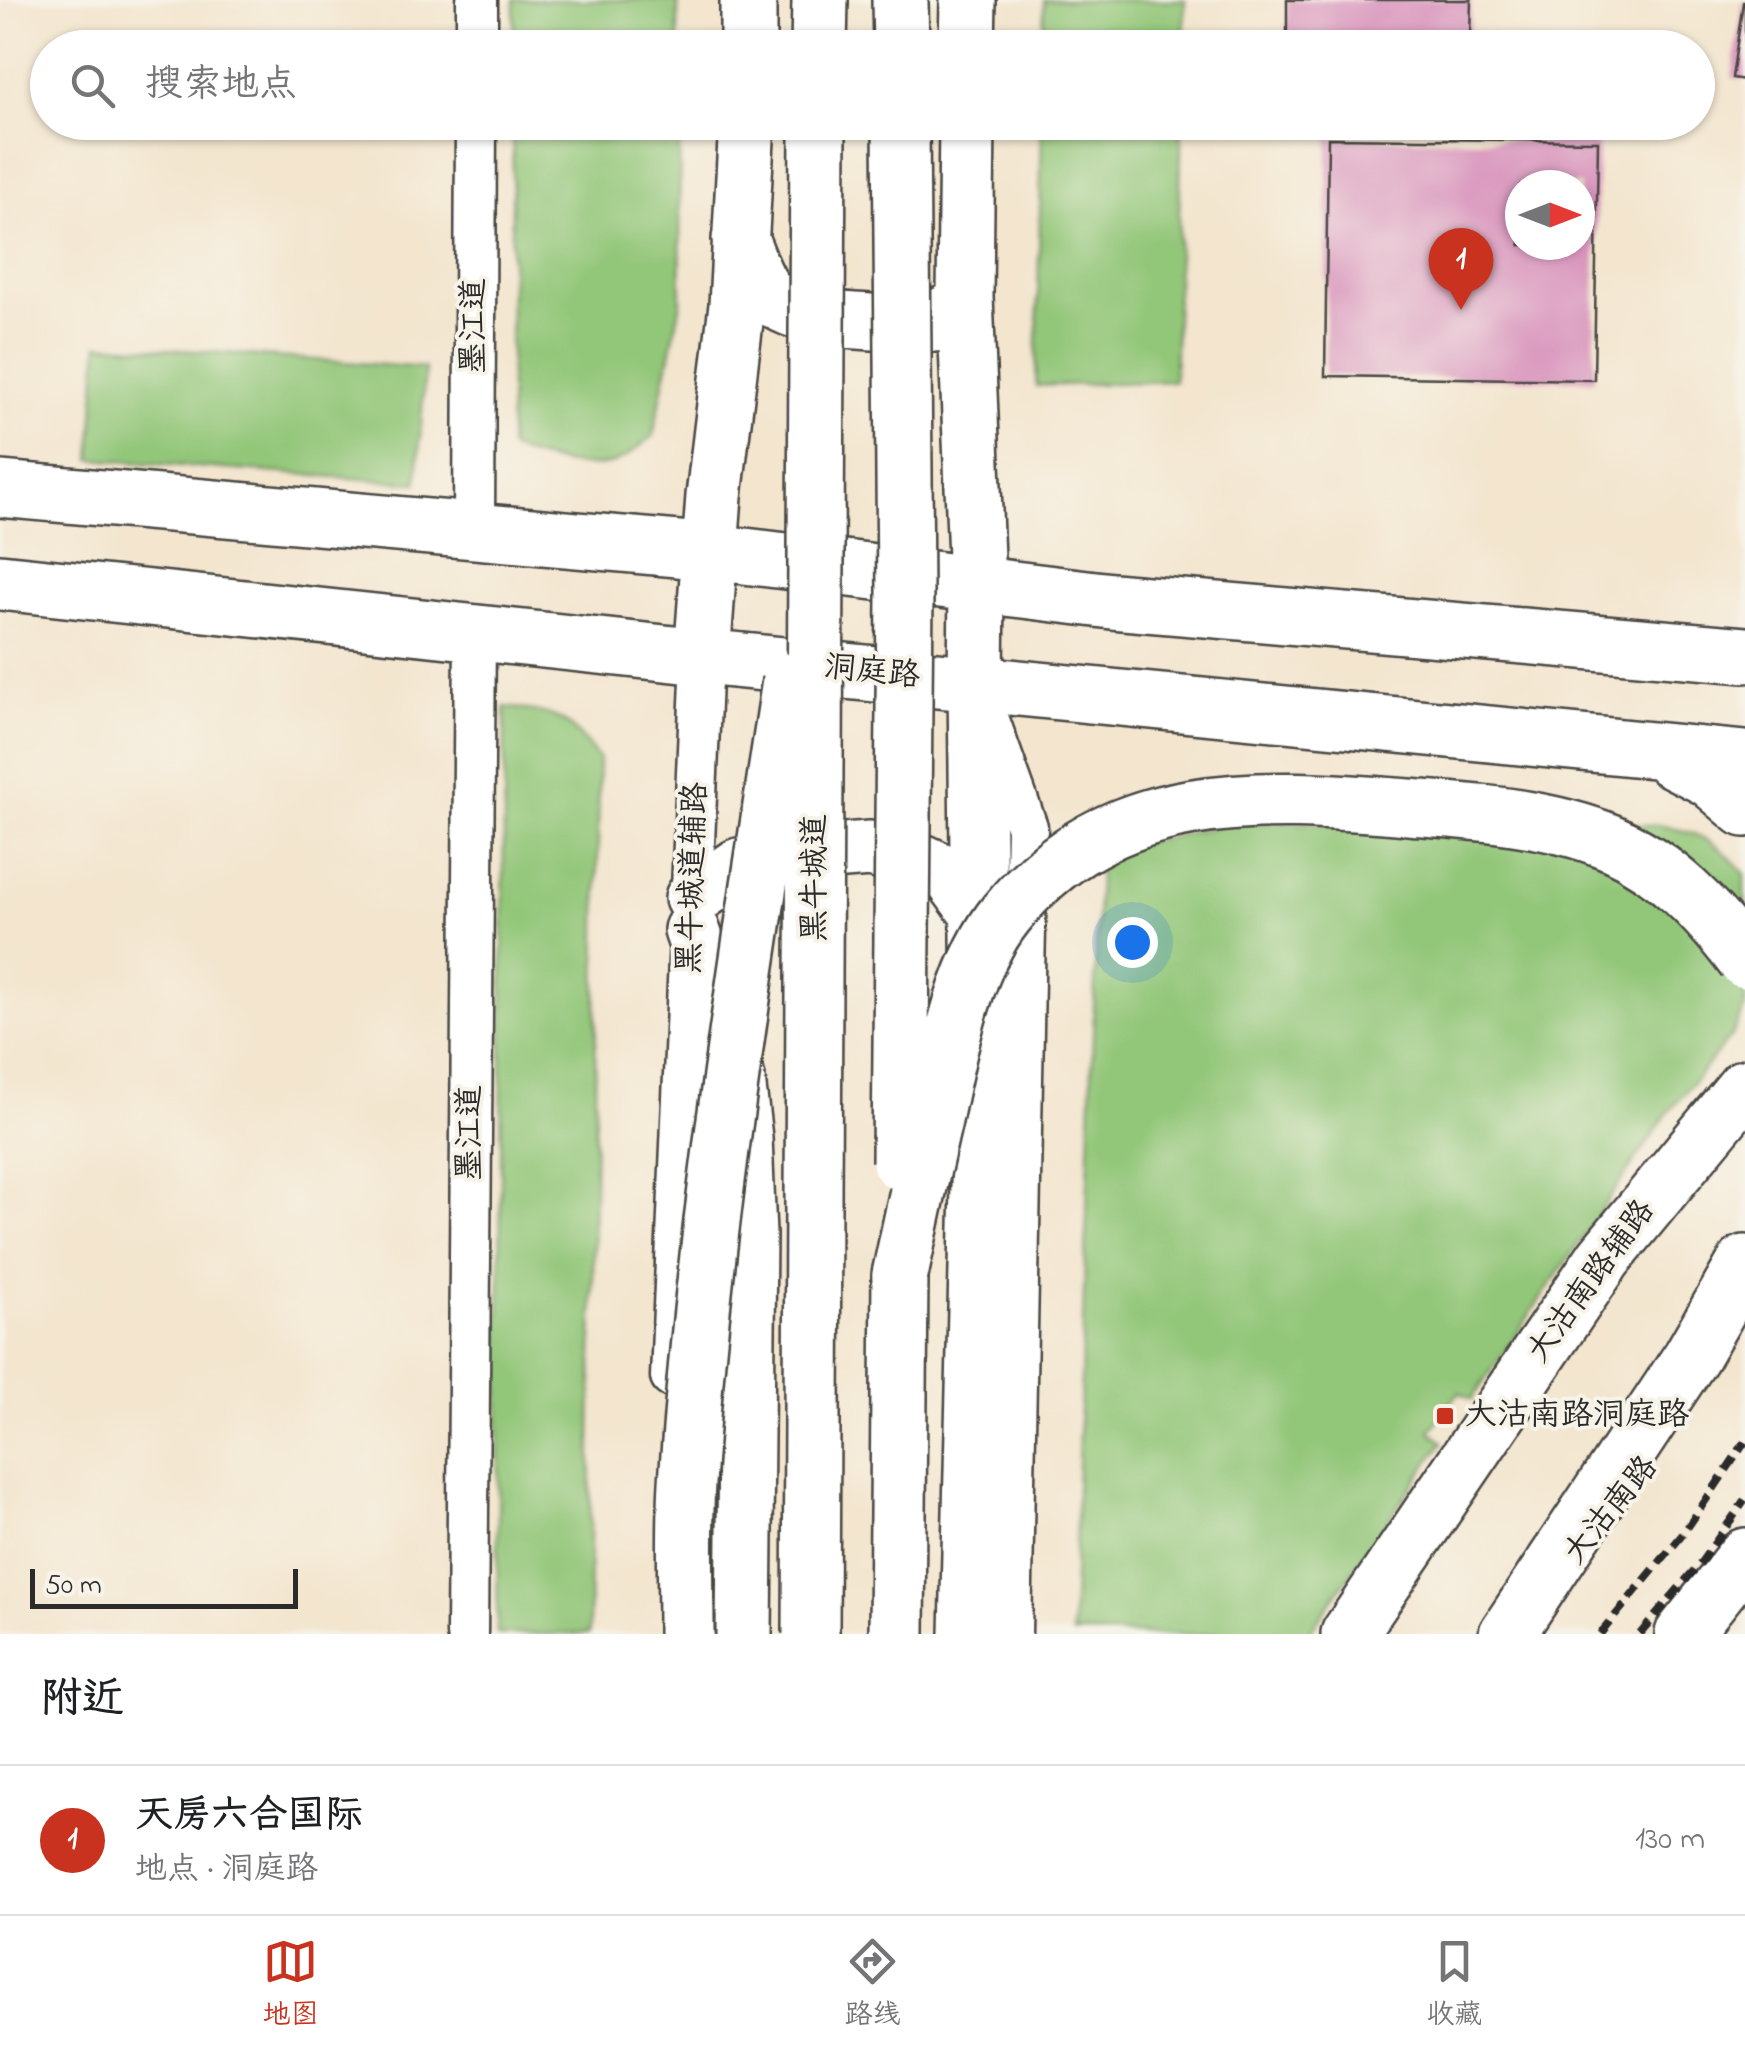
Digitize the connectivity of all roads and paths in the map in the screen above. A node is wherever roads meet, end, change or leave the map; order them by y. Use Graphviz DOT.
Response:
graph roads {
  1 [pos="477,0"];
  2 [pos="748,0"];
  3 [pos="820,0"];
  4 [pos="900,0"];
  5 [pos="968,0"];
  6 [pos="477,30"];
  7 [pos="748,30"];
  8 [pos="819,30"];
  9 [pos="900,30"];
  10 [pos="967,30"];
  11 [pos="476,140"];
  12 [pos="746,140"];
  13 [pos="818,140"];
  14 [pos="901,140"];
  15 [pos="966,140"];
  16 [pos="740,239"];
  17 [pos="965,298"];
  18 [pos="0,489"];
  19 [pos="814,520"];
  20 [pos="474,529"];
  21 [pos="712,552"];
  22 [pos="0,582"];
  23 [pos="977,582"];
  24 [pos="475,633"];
  25 [pos="1745,655"];
  26 [pos="702,657"];
  27 [pos="976,684"];
  28 [pos="1650,751"];
  29 [pos="1745,759"];
  30 [pos="1745,808"];
  31 [pos="978,913"];
  32 [pos="693,914"];
  33 [pos="1745,960"];
  34 [pos="1745,1087"];
  35 [pos="1745,1263"];
  36 [pos="900,1275"];
  37 [pos="1745,1335"];
  38 [pos="1745,1556"];
  39 [pos="467,1634"];
  40 [pos="658,1634"];
  41 [pos="686,1634"];
  42 [pos="744,1634"];
  43 [pos="810,1634"];
  44 [pos="897,1634"];
  45 [pos="968,1634"];
  46 [pos="1011,1634"];
  47 [pos="1349,1634"];
  48 [pos="1508,1634"];
  49 [pos="1683,1634"];
  1 -- 6 [label="street"];
  2 -- 7 [label="main road"];
  3 -- 8 [label="main road"];
  4 -- 9 [label="main road"];
  5 -- 10 [label="main road"];
  11 -- 20 [label="street, 墨江道"];
  12 -- 16 [label="main road, 黑牛城道辅路"];
  13 -- 19 [label="main road, 黑牛城道, bridge"];
  14 -- 36 [label="main road, bridge"];
  15 -- 17 [label="main road"];
  16 -- 17 [label="main road"];
  16 -- 21 [label="main road, 黑牛城道辅路"];
  17 -- 23 [label="main road"];
  18 -- 20 [label="main road"];
  19 -- 41 [label="main road, bridge"];
  19 -- 43 [label="main road, 黑牛城道, bridge"];
  20 -- 21 [label="main road"];
  21 -- 23 [label="main road"];
  21 -- 26 [label="main road, 黑牛城道辅路"];
  22 -- 24 [label="main road, 洞庭路"];
  23 -- 25 [label="main road"];
  23 -- 27 [label="main road"];
  24 -- 26 [label="main road, 洞庭路"];
  24 -- 39 [label="street, 墨江道"];
  26 -- 27 [label="main road, 洞庭路"];
  26 -- 32 [label="street, 黑牛城道辅路"];
  27 -- 28 [label="main road, 洞庭路"];
  27 -- 31 [label="main road"];
  27 -- 46 [label="street"];
  28 -- 29 [label="main road, 洞庭路"];
  28 -- 30 [label="main road"];
  31 -- 32 [label="main road"];
  31 -- 45 [label="main road"];
  32 -- 40 [label="street, 黑牛城道辅路"];
  32 -- 42 [label="main road"];
  33 -- 36 [label="main road, bridge"];
  34 -- 47 [label="main road, 大沽南路辅路"];
  35 -- 48 [label="main road"];
  36 -- 44 [label="main road"];
  37 -- 48 [label="main road, 大沽南路"];
  38 -- 49 [label="main road"];
}
